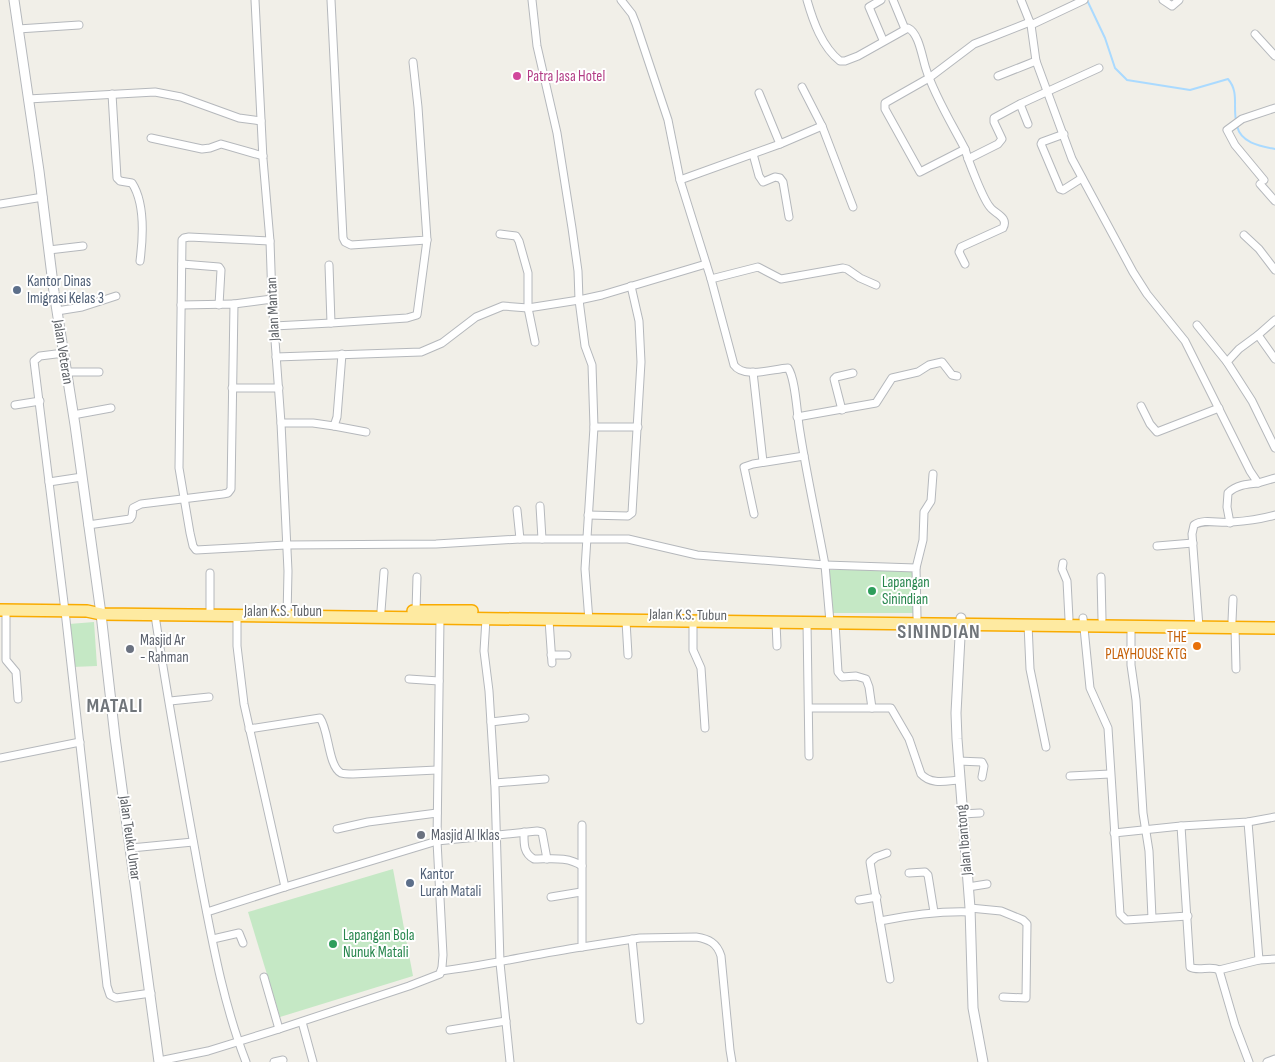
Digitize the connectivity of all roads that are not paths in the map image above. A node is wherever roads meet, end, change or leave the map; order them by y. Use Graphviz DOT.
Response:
graph roads {
  1 [pos="14,0"];
  2 [pos="255,0"];
  3 [pos="331,0"];
  4 [pos="532,0"];
  5 [pos="620,0"];
  6 [pos="807,0"];
  7 [pos="880,0"];
  8 [pos="893,0"];
  9 [pos="1021,0"];
  10 [pos="1084,0"];
  11 [pos="1163,0"];
  12 [pos="1179,0"];
  13 [pos="1030,24"];
  14 [pos="79,25"];
  15 [pos="18,29"];
  16 [pos="905,29"];
  17 [pos="1255,34"];
  18 [pos="883,40"];
  19 [pos="1275,44"];
  20 [pos="1266,48"];
  21 [pos="1275,56"];
  22 [pos="1036,61"];
  23 [pos="413,62"];
  24 [pos="1099,68"];
  25 [pos="998,76"];
  26 [pos="928,78"];
  27 [pos="802,86"];
  28 [pos="1047,91"];
  29 [pos="112,94"];
  30 [pos="759,94"];
  31 [pos="28,99"];
  32 [pos="1020,104"];
  33 [pos="1275,108"];
  34 [pos="261,121"];
  35 [pos="1028,124"];
  36 [pos="822,126"];
  37 [pos="1064,134"];
  38 [pos="151,138"];
  39 [pos="780,144"];
  40 [pos="965,149"];
  41 [pos="753,154"];
  42 [pos="263,156"];
  43 [pos="968,159"];
  44 [pos="1082,178"];
  45 [pos="680,180"];
  46 [pos="43,197"];
  47 [pos="1275,201"];
  48 [pos="0,204"];
  49 [pos="854,207"];
  50 [pos="789,217"];
  51 [pos="500,234"];
  52 [pos="1244,235"];
  53 [pos="427,240"];
  54 [pos="270,241"];
  55 [pos="83,246"];
  56 [pos="49,250"];
  57 [pos="140,261"];
  58 [pos="182,264"];
  59 [pos="706,264"];
  60 [pos="965,264"];
  61 [pos="329,265"];
  62 [pos="1275,270"];
  63 [pos="711,279"];
  64 [pos="876,285"];
  65 [pos="631,286"];
  66 [pos="116,296"];
  67 [pos="272,299"];
  68 [pos="579,300"];
  69 [pos="234,304"];
  70 [pos="181,305"];
  71 [pos="219,305"];
  72 [pos="528,308"];
  73 [pos="57,312"];
  74 [pos="1275,320"];
  75 [pos="331,323"];
  76 [pos="1196,325"];
  77 [pos="274,326"];
  78 [pos="1258,335"];
  79 [pos="535,342"];
  80 [pos="64,353"];
  81 [pos="342,354"];
  82 [pos="276,357"];
  83 [pos="1275,359"];
  84 [pos="1227,362"];
  85 [pos="66,372"];
  86 [pos="99,372"];
  87 [pos="753,372"];
  88 [pos="853,373"];
  89 [pos="957,376"];
  90 [pos="232,388"];
  91 [pos="279,388"];
  92 [pos="40,401"];
  93 [pos="15,405"];
  94 [pos="1141,406"];
  95 [pos="111,408"];
  96 [pos="1219,408"];
  97 [pos="842,410"];
  98 [pos="73,415"];
  99 [pos="797,417"];
  100 [pos="281,422"];
  101 [pos="334,426"];
  102 [pos="594,427"];
  103 [pos="638,427"];
  104 [pos="366,432"];
  105 [pos="1275,448"];
  106 [pos="804,456"];
  107 [pos="763,462"];
  108 [pos="933,474"];
  109 [pos="82,477"];
  110 [pos="1275,478"];
  111 [pos="49,482"];
  112 [pos="1258,483"];
  113 [pos="183,498"];
  114 [pos="540,506"];
  115 [pos="517,510"];
  116 [pos="754,514"];
  117 [pos="588,515"];
  118 [pos="1275,515"];
  119 [pos="1230,523"];
  120 [pos="88,525"];
  121 [pos="586,538"];
  122 [pos="520,539"];
  123 [pos="542,539"];
  124 [pos="1193,543"];
  125 [pos="286,545"];
  126 [pos="1157,546"];
  127 [pos="1063,563"];
  128 [pos="825,565"];
  129 [pos="916,568"];
  130 [pos="210,572"];
  131 [pos="384,572"];
  132 [pos="416,577"];
  133 [pos="1101,577"];
  134 [pos="1233,598"];
  135 [pos="3,610"];
  136 [pos="210,610"];
  137 [pos="65,611"];
  138 [pos="381,611"];
  139 [pos="416,611"];
  140 [pos="101,612"];
  141 [pos="287,614"];
  142 [pos="155,615"];
  143 [pos="237,616"];
  144 [pos="589,617"];
  145 [pos="917,617"];
  146 [pos="440,619"];
  147 [pos="486,619"];
  148 [pos="1102,619"];
  149 [pos="549,620"];
  150 [pos="832,620"];
  151 [pos="626,621"];
  152 [pos="693,621"];
  153 [pos="961,621"];
  154 [pos="1064,621"];
  155 [pos="1275,621"];
  156 [pos="776,622"];
  157 [pos="807,622"];
  158 [pos="1083,622"];
  159 [pos="1028,624"];
  160 [pos="1199,624"];
  161 [pos="1234,624"];
  162 [pos="1131,626"];
  163 [pos="1275,628"];
  164 [pos="777,646"];
  165 [pos="551,655"];
  166 [pos="567,655"];
  167 [pos="628,655"];
  168 [pos="552,663"];
  169 [pos="1236,669"];
  170 [pos="409,679"];
  171 [pos="438,681"];
  172 [pos="209,696"];
  173 [pos="18,700"];
  174 [pos="170,701"];
  175 [pos="809,708"];
  176 [pos="872,708"];
  177 [pos="525,718"];
  178 [pos="491,722"];
  179 [pos="705,728"];
  180 [pos="249,729"];
  181 [pos="80,742"];
  182 [pos="1046,747"];
  183 [pos="809,756"];
  184 [pos="0,758"];
  185 [pos="958,761"];
  186 [pos="437,770"];
  187 [pos="1110,774"];
  188 [pos="982,776"];
  189 [pos="1070,776"];
  190 [pos="544,779"];
  191 [pos="960,780"];
  192 [pos="495,782"];
  193 [pos="437,813"];
  194 [pos="962,814"];
  195 [pos="980,814"];
  196 [pos="1275,817"];
  197 [pos="1248,822"];
  198 [pos="582,825"];
  199 [pos="1181,826"];
  200 [pos="337,829"];
  201 [pos="1146,829"];
  202 [pos="524,832"];
  203 [pos="1114,833"];
  204 [pos="496,835"];
  205 [pos="194,842"];
  206 [pos="436,842"];
  207 [pos="131,848"];
  208 [pos="887,853"];
  209 [pos="547,859"];
  210 [pos="582,866"];
  211 [pos="910,873"];
  212 [pos="987,884"];
  213 [pos="285,887"];
  214 [pos="968,887"];
  215 [pos="581,892"];
  216 [pos="551,897"];
  217 [pos="877,898"];
  218 [pos="859,900"];
  219 [pos="970,910"];
  220 [pos="207,912"];
  221 [pos="934,912"];
  222 [pos="1188,916"];
  223 [pos="1152,918"];
  224 [pos="880,921"];
  225 [pos="213,939"];
  226 [pos="632,939"];
  227 [pos="244,943"];
  228 [pos="582,947"];
  229 [pos="1275,959"];
  230 [pos="1258,960"];
  231 [pos="500,963"];
  232 [pos="1219,970"];
  233 [pos="442,971"];
  234 [pos="264,977"];
  235 [pos="890,979"];
  236 [pos="150,993"];
  237 [pos="1003,997"];
  238 [pos="640,1020"];
  239 [pos="506,1021"];
  240 [pos="302,1022"];
  241 [pos="279,1029"];
  242 [pos="450,1030"];
  243 [pos="238,1042"];
  244 [pos="1275,1059"];
  245 [pos="283,1060"];
  246 [pos="159,1062"];
  247 [pos="246,1062"];
  248 [pos="274,1062"];
  249 [pos="313,1062"];
  250 [pos="510,1062"];
  251 [pos="732,1062"];
  252 [pos="983,1062"];
  253 [pos="1249,1062"];
  254 [pos="1267,1062"];
  1 -- 15 [label="street, Jalan Veteran"];
  2 -- 34 [label="street, Jalan Mantan"];
  3 -- 53 [label="street"];
  4 -- 68 [label="street"];
  5 -- 45 [label="street"];
  6 -- 18 [label="street"];
  7 -- 18 [label="street"];
  8 -- 16 [label="street"];
  9 -- 13 [label="street"];
  10 -- 13 [label="street"];
  11 -- 12 [label="street"];
  13 -- 22 [label="street"];
  13 -- 26 [label="street"];
  14 -- 15 [label="street"];
  15 -- 31 [label="street, Jalan Veteran"];
  16 -- 18 [label="street"];
  16 -- 26 [label="street"];
  17 -- 20 [label="street"];
  19 -- 20 [label="street"];
  20 -- 21 [label="street"];
  22 -- 25 [label="street"];
  22 -- 28 [label="street"];
  23 -- 53 [label="street"];
  24 -- 28 [label="street"];
  26 -- 40 [label="street"];
  26 -- 40 [label="street"];
  27 -- 36 [label="street"];
  28 -- 32 [label="street"];
  28 -- 37 [label="street"];
  29 -- 31 [label="street"];
  29 -- 34 [label="street"];
  29 -- 57 [label="street"];
  30 -- 39 [label="street"];
  31 -- 46 [label="street, Jalan Veteran"];
  32 -- 35 [label="street"];
  32 -- 43 [label="street"];
  33 -- 47 [label="street"];
  34 -- 42 [label="street, Jalan Mantan"];
  36 -- 39 [label="street"];
  36 -- 49 [label="street"];
  37 -- 44 [label="street"];
  37 -- 44 [label="street"];
  38 -- 42 [label="street"];
  39 -- 41 [label="street"];
  40 -- 43 [label="street"];
  41 -- 45 [label="street"];
  41 -- 50 [label="street"];
  42 -- 54 [label="street, Jalan Mantan"];
  43 -- 60 [label="street"];
  44 -- 96 [label="street"];
  45 -- 59 [label="street"];
  46 -- 48 [label="street"];
  46 -- 56 [label="street, Jalan Veteran"];
  51 -- 72 [label="street"];
  52 -- 62 [label="street"];
  53 -- 75 [label="street"];
  54 -- 58 [label="street"];
  54 -- 67 [label="street, Jalan Mantan"];
  55 -- 56 [label="street"];
  56 -- 73 [label="street, Jalan Veteran"];
  58 -- 70 [label="street"];
  58 -- 71 [label="street"];
  59 -- 63 [label="street"];
  59 -- 65 [label="street"];
  61 -- 75 [label="street"];
  63 -- 64 [label="street"];
  63 -- 87 [label="street"];
  65 -- 68 [label="street"];
  65 -- 103 [label="street"];
  66 -- 73 [label="street"];
  67 -- 69 [label="street"];
  67 -- 77 [label="street, Jalan Mantan"];
  68 -- 72 [label="street"];
  68 -- 102 [label="street"];
  69 -- 71 [label="street"];
  69 -- 90 [label="street"];
  70 -- 71 [label="street"];
  70 -- 113 [label="street"];
  72 -- 79 [label="street"];
  72 -- 81 [label="street"];
  73 -- 80 [label="street, Jalan Veteran"];
  74 -- 78 [label="street"];
  75 -- 77 [label="street"];
  76 -- 84 [label="street"];
  77 -- 82 [label="street, Jalan Mantan"];
  78 -- 83 [label="street"];
  78 -- 84 [label="street"];
  80 -- 85 [label="street, Jalan Veteran"];
  80 -- 92 [label="street"];
  81 -- 82 [label="street"];
  81 -- 101 [label="street"];
  82 -- 91 [label="street, Jalan Mantan"];
  84 -- 105 [label="street"];
  85 -- 86 [label="street"];
  85 -- 98 [label="street, Jalan Veteran"];
  87 -- 99 [label="street"];
  87 -- 107 [label="street"];
  88 -- 97 [label="street"];
  89 -- 97 [label="street"];
  90 -- 91 [label="street"];
  90 -- 113 [label="street"];
  91 -- 100 [label="street, Jalan Mantan"];
  92 -- 93 [label="street"];
  92 -- 111 [label="street"];
  94 -- 96 [label="street"];
  95 -- 98 [label="street"];
  96 -- 112 [label="street"];
  97 -- 99 [label="street"];
  98 -- 109 [label="street, Jalan Veteran"];
  99 -- 106 [label="street"];
  100 -- 101 [label="street"];
  100 -- 125 [label="street, Jalan Mantan"];
  101 -- 104 [label="street"];
  102 -- 103 [label="street"];
  102 -- 117 [label="street"];
  103 -- 117 [label="street"];
  106 -- 107 [label="street"];
  106 -- 128 [label="street"];
  107 -- 116 [label="street"];
  108 -- 129 [label="street"];
  109 -- 111 [label="street"];
  109 -- 120 [label="street, Jalan Veteran"];
  110 -- 112 [label="street"];
  111 -- 137 [label="street"];
  112 -- 119 [label="street"];
  113 -- 120 [label="street"];
  113 -- 125 [label="street"];
  114 -- 123 [label="street"];
  115 -- 122 [label="street"];
  117 -- 121 [label="street"];
  118 -- 119 [label="street"];
  119 -- 124 [label="street"];
  120 -- 140 [label="street, Jalan Veteran"];
  121 -- 123 [label="street"];
  121 -- 128 [label="street"];
  121 -- 144 [label="street"];
  122 -- 123 [label="street"];
  122 -- 125 [label="street"];
  124 -- 126 [label="street"];
  124 -- 160 [label="street"];
  125 -- 141 [label="street, Jalan Mantan"];
  127 -- 154 [label="street"];
  128 -- 129 [label="street"];
  128 -- 150 [label="street"];
  129 -- 145 [label="street"];
  130 -- 136 [label="street"];
  131 -- 138 [label="street"];
  132 -- 139 [label="street"];
  133 -- 148 [label="street"];
  134 -- 161 [label="street"];
  135 -- 137 [label="highway"];
  135 -- 173 [label="street"];
  136 -- 140 [label="highway, Jalan K.S. Tubun"];
  136 -- 141 [label="highway, Jalan K.S. Tubun"];
  137 -- 140 [label="highway"];
  137 -- 181 [label="street"];
  138 -- 139 [label="highway, Jalan K.S. Tubun"];
  138 -- 141 [label="highway, Jalan K.S. Tubun"];
  139 -- 144 [label="highway, Jalan K.S. Tubun"];
  140 -- 142 [label="highway, Jalan K.S. Tubun"];
  140 -- 207 [label="street, Jalan Teuku Umar"];
  141 -- 143 [label="highway, Jalan K.S. Tubun"];
  141 -- 146 [label="highway, Jalan K.S. Tubun"];
  142 -- 143 [label="highway, Jalan K.S. Tubun"];
  142 -- 174 [label="street"];
  143 -- 180 [label="street"];
  144 -- 149 [label="highway, Jalan K.S. Tubun"];
  144 -- 150 [label="highway, Jalan K.S. Tubun"];
  144 -- 151 [label="highway, Jalan K.S. Tubun"];
  145 -- 150 [label="highway, Jalan K.S. Tubun"];
  145 -- 153 [label="highway, Jalan K.S. Tubun"];
  146 -- 147 [label="highway, Jalan K.S. Tubun"];
  146 -- 171 [label="street"];
  147 -- 149 [label="highway, Jalan K.S. Tubun"];
  147 -- 178 [label="street"];
  148 -- 158 [label="highway, Jalan K.S. Tubun"];
  148 -- 160 [label="highway, Jalan K.S. Tubun"];
  149 -- 165 [label="street"];
  150 -- 153 [label="highway, Jalan K.S. Tubun"];
  150 -- 157 [label="highway, Jalan K.S. Tubun"];
  150 -- 176 [label="street"];
  151 -- 152 [label="highway, Jalan K.S. Tubun"];
  151 -- 167 [label="street"];
  152 -- 156 [label="highway, Jalan K.S. Tubun"];
  152 -- 179 [label="street"];
  153 -- 154 [label="highway, Jalan K.S. Tubun"];
  153 -- 159 [label="highway, Jalan K.S. Tubun"];
  153 -- 185 [label="street, Jalan Ibantong"];
  154 -- 158 [label="highway, Jalan K.S. Tubun"];
  154 -- 159 [label="highway, Jalan K.S. Tubun"];
  155 -- 161 [label="highway, Jalan K.S. Tubun"];
  156 -- 157 [label="highway, Jalan K.S. Tubun"];
  156 -- 164 [label="street"];
  157 -- 175 [label="street"];
  158 -- 162 [label="highway, Jalan K.S. Tubun"];
  158 -- 187 [label="street"];
  159 -- 182 [label="street"];
  160 -- 161 [label="highway, Jalan K.S. Tubun"];
  160 -- 162 [label="highway, Jalan K.S. Tubun"];
  161 -- 163 [label="highway, Jalan K.S. Tubun"];
  161 -- 169 [label="street"];
  162 -- 201 [label="street"];
  165 -- 166 [label="street"];
  165 -- 168 [label="street"];
  170 -- 171 [label="street"];
  171 -- 186 [label="street"];
  172 -- 174 [label="street"];
  174 -- 205 [label="street"];
  175 -- 176 [label="street"];
  175 -- 183 [label="street"];
  176 -- 191 [label="street"];
  177 -- 178 [label="street"];
  178 -- 192 [label="street"];
  180 -- 186 [label="street"];
  180 -- 213 [label="street"];
  181 -- 184 [label="street"];
  181 -- 236 [label="street"];
  185 -- 188 [label="street"];
  185 -- 191 [label="street, Jalan Ibantong"];
  186 -- 193 [label="street"];
  187 -- 189 [label="street"];
  187 -- 203 [label="street"];
  190 -- 192 [label="street"];
  191 -- 194 [label="street, Jalan Ibantong"];
  192 -- 204 [label="street"];
  193 -- 200 [label="street"];
  193 -- 206 [label="street"];
  194 -- 195 [label="street"];
  194 -- 214 [label="street, Jalan Ibantong"];
  196 -- 197 [label="street"];
  197 -- 199 [label="street"];
  197 -- 230 [label="street"];
  198 -- 210 [label="street"];
  199 -- 201 [label="street"];
  199 -- 222 [label="street"];
  201 -- 203 [label="street"];
  201 -- 223 [label="street"];
  202 -- 204 [label="street"];
  202 -- 209 [label="street"];
  202 -- 209 [label="street"];
  203 -- 223 [label="street"];
  204 -- 206 [label="street"];
  204 -- 231 [label="street"];
  205 -- 207 [label="street"];
  205 -- 220 [label="street"];
  206 -- 213 [label="street"];
  206 -- 233 [label="street"];
  207 -- 236 [label="street, Jalan Teuku Umar"];
  208 -- 217 [label="street"];
  209 -- 210 [label="street"];
  210 -- 215 [label="street"];
  211 -- 221 [label="street"];
  212 -- 214 [label="street"];
  213 -- 220 [label="street"];
  214 -- 219 [label="street, Jalan Ibantong"];
  215 -- 216 [label="street"];
  215 -- 228 [label="street"];
  217 -- 218 [label="street"];
  217 -- 224 [label="street"];
  219 -- 221 [label="street"];
  219 -- 237 [label="street"];
  219 -- 252 [label="street, Jalan Ibantong"];
  220 -- 225 [label="street"];
  221 -- 224 [label="street"];
  222 -- 223 [label="street"];
  222 -- 232 [label="street"];
  224 -- 235 [label="street"];
  225 -- 227 [label="street"];
  225 -- 243 [label="street"];
  226 -- 228 [label="street"];
  226 -- 238 [label="street"];
  226 -- 251 [label="street"];
  228 -- 231 [label="street"];
  229 -- 230 [label="street"];
  230 -- 232 [label="street"];
  231 -- 233 [label="street"];
  231 -- 239 [label="street"];
  232 -- 253 [label="street"];
  233 -- 240 [label="street"];
  234 -- 241 [label="street"];
  236 -- 246 [label="street, Jalan Teuku Umar"];
  239 -- 242 [label="street"];
  239 -- 250 [label="street"];
  240 -- 241 [label="street"];
  240 -- 249 [label="street"];
  241 -- 243 [label="street"];
  243 -- 246 [label="street"];
  243 -- 247 [label="street"];
  244 -- 254 [label="street"];
  245 -- 248 [label="street"];
}
